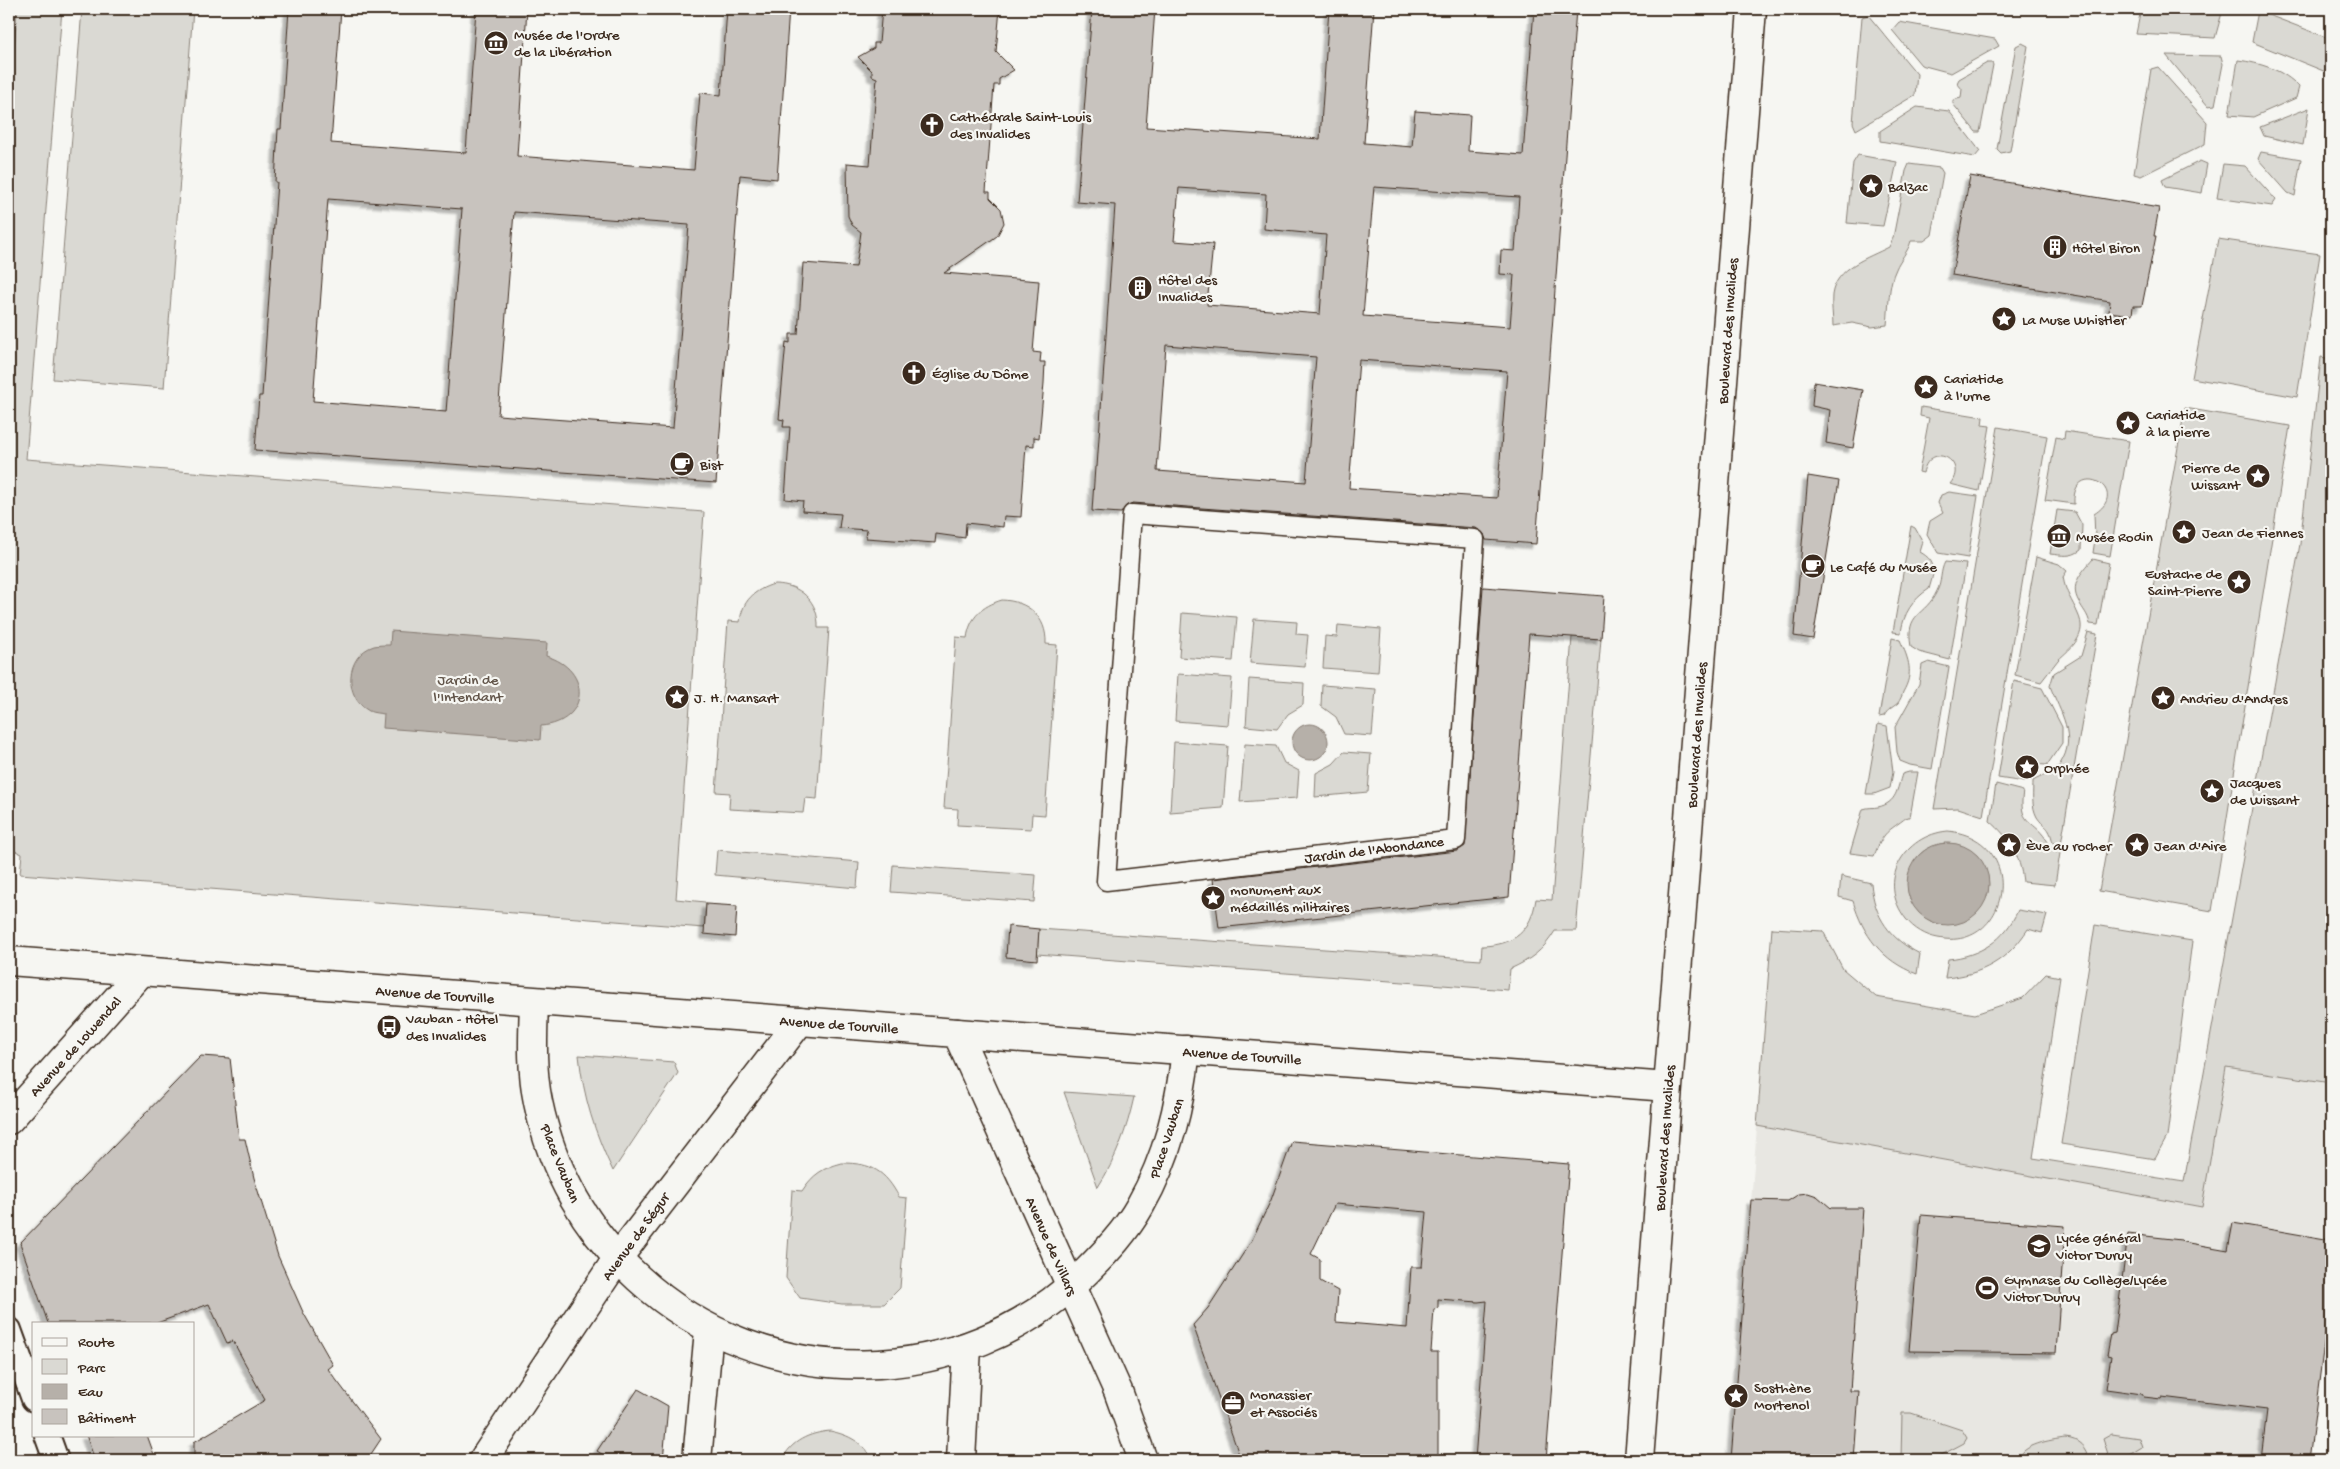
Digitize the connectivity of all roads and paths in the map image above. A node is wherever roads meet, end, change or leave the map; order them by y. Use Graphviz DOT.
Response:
graph roads {
  1 [pos="1752,9"];
  2 [pos="1132,514"];
  3 [pos="9,962"];
  4 [pos="141,972"];
  5 [pos="534,1002"];
  6 [pos="800,1021"];
  7 [pos="957,1033"];
  8 [pos="1186,1050"];
  9 [pos="1668,1087"];
  10 [pos="9,1120"];
  11 [pos="617,1259"];
  12 [pos="1071,1287"];
  13 [pos="9,1330"];
  14 [pos="709,1330"];
  15 [pos="967,1348"];
  16 [pos="32,1393"];
  17 [pos="47,1436"];
  18 [pos="56,1460"];
  19 [pos="484,1460"];
  20 [pos="697,1460"];
  21 [pos="961,1460"];
  22 [pos="1143,1460"];
  23 [pos="1639,1460"];
  1 -- 9 [label="main road, Boulevard des Invalides"];
  2 -- 2 [label="street, Jardin de l'Abondance"];
  3 -- 4 [label="main road, Avenue de Tourville"];
  4 -- 5 [label="main road, Avenue de Tourville"];
  4 -- 10 [label="main road, Avenue de Lowendal"];
  5 -- 6 [label="main road, Avenue de Tourville"];
  5 -- 11 [label="main road, Place Vauban"];
  6 -- 7 [label="main road, Avenue de Tourville"];
  6 -- 11 [label="main road, Avenue de Ségur"];
  7 -- 8 [label="main road, Avenue de Tourville"];
  7 -- 12 [label="main road, Avenue de Villars"];
  8 -- 9 [label="main road, Avenue de Tourville"];
  8 -- 12 [label="main road, Place Vauban"];
  9 -- 23 [label="main road, Boulevard des Invalides"];
  11 -- 14 [label="main road, Place Vauban"];
  11 -- 19 [label="main road, Avenue de Ségur"];
  12 -- 15 [label="main road, Place Vauban"];
  12 -- 22 [label="main road, Avenue de Villars"];
  13 -- 16 [label="street"];
  14 -- 15 [label="main road, Place Vauban"];
  14 -- 20 [label="main road"];
  15 -- 21 [label="main road"];
  17 -- 18 [label="street"];
}
